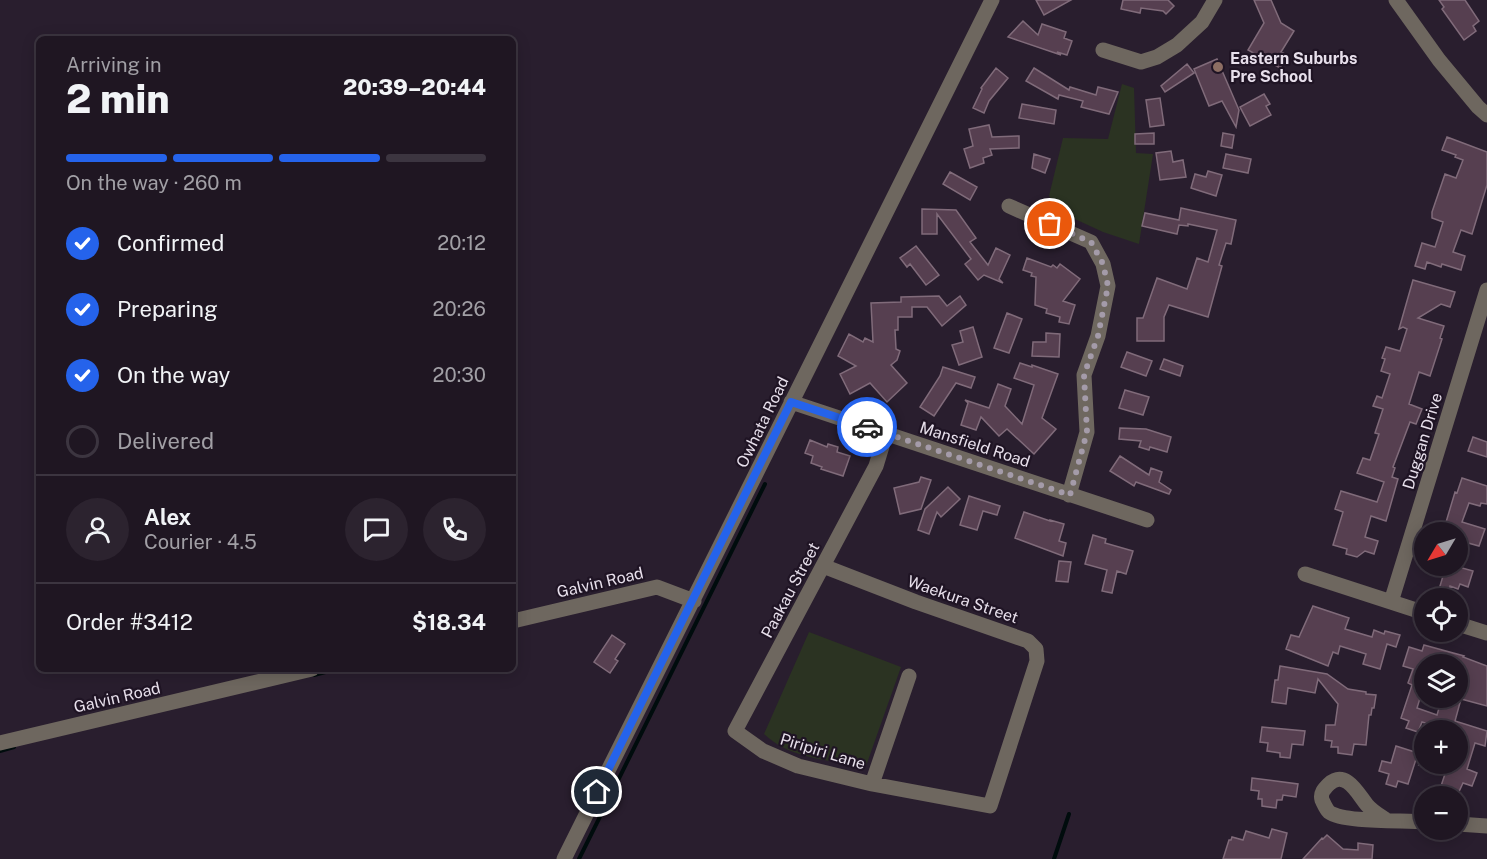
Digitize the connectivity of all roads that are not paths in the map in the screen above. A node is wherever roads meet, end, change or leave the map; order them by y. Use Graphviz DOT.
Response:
graph roads {
  1 [pos="992,0"];
  2 [pos="1215,0"];
  3 [pos="1396,0"];
  4 [pos="1103,50"];
  5 [pos="1484,106"];
  6 [pos="1009,206"];
  7 [pos="1487,290"];
  8 [pos="791,402"];
  9 [pos="886,433"];
  10 [pos="1070,495"];
  11 [pos="1147,520"];
  12 [pos="823,566"];
  13 [pos="1305,574"];
  14 [pos="694,601"];
  15 [pos="1391,602"];
  16 [pos="1414,609"];
  17 [pos="516,620"];
  18 [pos="1468,627"];
  19 [pos="1487,633"];
  20 [pos="299,672"];
  21 [pos="909,676"];
  22 [pos="735,731"];
  23 [pos="0,743"];
  24 [pos="872,784"];
  25 [pos="990,806"];
  26 [pos="1385,819"];
  27 [pos="1414,821"];
  28 [pos="1468,825"];
  29 [pos="1487,826"];
  30 [pos="564,859"];
  1 -- 8 [label="street, Owhata Road"];
  2 -- 4 [label="street"];
  3 -- 5 [label="street"];
  6 -- 10 [label="street"];
  7 -- 15 [label="street, Duggan Drive"];
  8 -- 9 [label="street, Mansfield Road"];
  8 -- 14 [label="street, Owhata Road"];
  9 -- 10 [label="street, Mansfield Road"];
  9 -- 12 [label="street, Paakau Street"];
  10 -- 11 [label="street, Mansfield Road"];
  12 -- 22 [label="street, Paakau Street"];
  12 -- 25 [label="street, Waekura Street"];
  13 -- 15 [label="street"];
  14 -- 17 [label="street, Galvin Road"];
  14 -- 30 [label="street, Owhata Road"];
  15 -- 16 [label="street"];
  18 -- 19 [label="street"];
  20 -- 23 [label="street, Galvin Road"];
  21 -- 24 [label="street, Piripiri Lane"];
  22 -- 24 [label="street, Piripiri Lane"];
  24 -- 25 [label="street, Piripiri Lane"];
  26 -- 27 [label="street"];
  28 -- 29 [label="street"];
}
